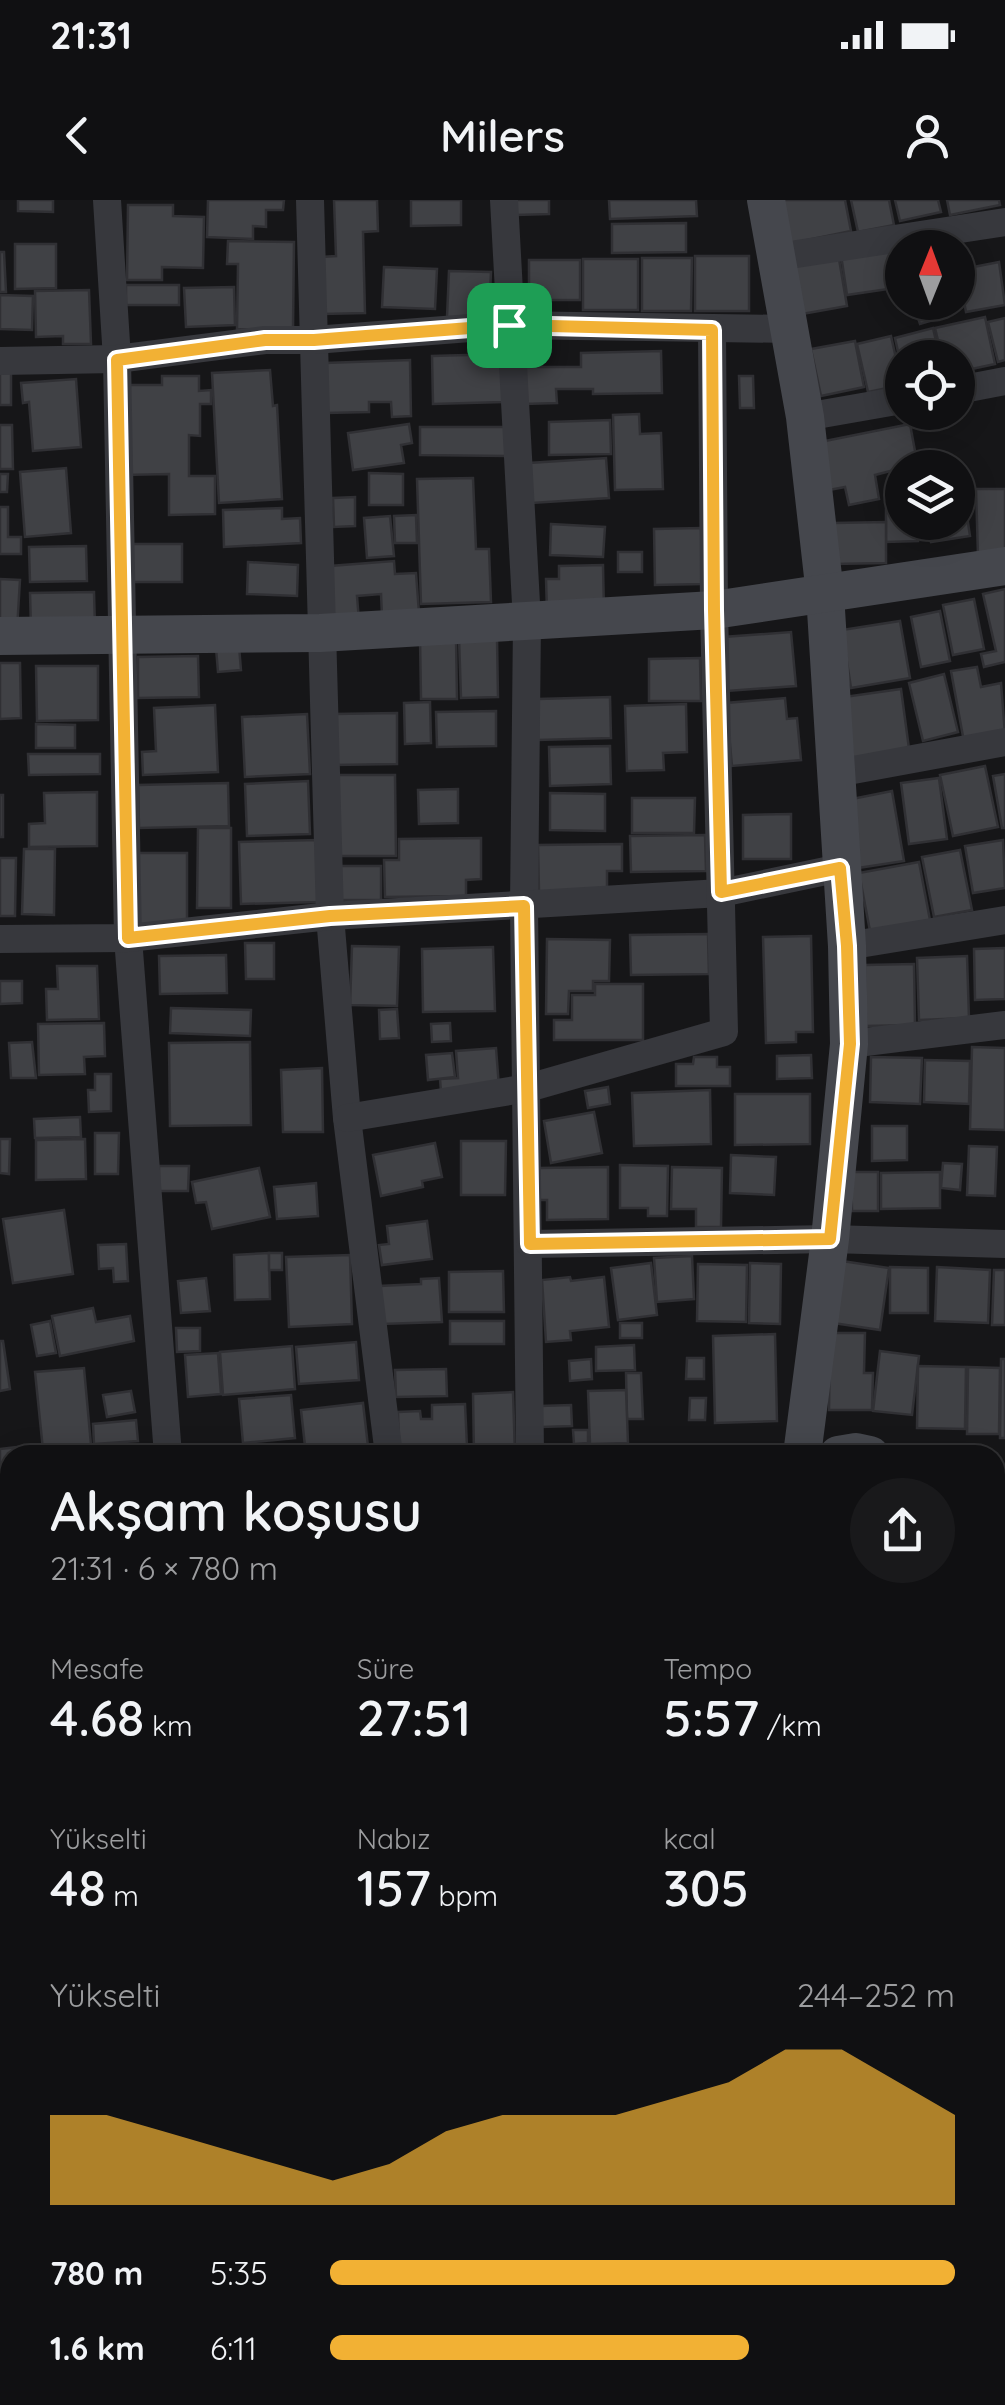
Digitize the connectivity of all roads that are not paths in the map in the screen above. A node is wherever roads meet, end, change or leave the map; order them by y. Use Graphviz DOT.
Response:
graph roads {
  1 [pos="107,200"];
  2 [pos="310,200"];
  3 [pos="504,200"];
  4 [pos="766,200"];
  5 [pos="1005,222"];
  6 [pos="776,257"];
  7 [pos="509,325"];
  8 [pos="790,329"];
  9 [pos="712,330"];
  10 [pos="314,340"];
  11 [pos="117,360"];
  12 [pos="0,361"];
  13 [pos="1005,381"];
  14 [pos="975,387"];
  15 [pos="885,403"];
  16 [pos="804,417"];
  17 [pos="1005,566"];
  18 [pos="825,594"];
  19 [pos="714,610"];
  20 [pos="526,622"];
  21 [pos="121,633"];
  22 [pos="320,633"];
  23 [pos="0,636"];
  24 [pos="1005,742"];
  25 [pos="837,773"];
  26 [pos="840,868"];
  27 [pos="721,892"];
  28 [pos="524,906"];
  29 [pos="330,916"];
  30 [pos="1005,920"];
  31 [pos="128,938"];
  32 [pos="0,939"];
  33 [pos="847,946"];
  34 [pos="1005,1025"];
  35 [pos="850,1044"];
  36 [pos="528,1088"];
  37 [pos="348,1118"];
  38 [pos="830,1239"];
  39 [pos="530,1244"];
  40 [pos="1005,1244"];
  41 [pos="167,1445"];
  42 [pos="388,1445"];
  43 [pos="530,1445"];
  44 [pos="803,1445"];
  1 -- 11 [label="street"];
  2 -- 10 [label="street"];
  3 -- 7 [label="street"];
  4 -- 6 [label="street"];
  5 -- 6 [label="street"];
  6 -- 8 [label="street"];
  7 -- 9 [label="street"];
  7 -- 10 [label="street"];
  7 -- 20 [label="street"];
  8 -- 9 [label="street"];
  8 -- 16 [label="street"];
  9 -- 19 [label="street"];
  10 -- 11 [label="street"];
  10 -- 22 [label="street"];
  11 -- 12 [label="street"];
  11 -- 21 [label="street"];
  13 -- 14 [label="street"];
  15 -- 16 [label="street"];
  16 -- 18 [label="street"];
  17 -- 18 [label="street"];
  18 -- 19 [label="street"];
  18 -- 25 [label="street"];
  19 -- 20 [label="street"];
  19 -- 27 [label="street"];
  20 -- 22 [label="street"];
  20 -- 28 [label="street"];
  21 -- 22 [label="street"];
  21 -- 23 [label="street"];
  21 -- 31 [label="street"];
  22 -- 29 [label="street"];
  24 -- 25 [label="street"];
  25 -- 26 [label="street"];
  26 -- 27 [label="street"];
  26 -- 33 [label="street"];
  27 -- 28 [label="street"];
  27 -- 36 [label="street"];
  28 -- 29 [label="street"];
  28 -- 36 [label="street"];
  29 -- 31 [label="street"];
  29 -- 37 [label="street"];
  30 -- 33 [label="street"];
  31 -- 32 [label="street"];
  31 -- 41 [label="street"];
  33 -- 35 [label="street"];
  34 -- 35 [label="street"];
  35 -- 38 [label="street"];
  36 -- 37 [label="street"];
  36 -- 39 [label="street"];
  37 -- 42 [label="street"];
  38 -- 39 [label="street"];
  38 -- 40 [label="street"];
  38 -- 44 [label="street"];
  39 -- 43 [label="street"];
}
